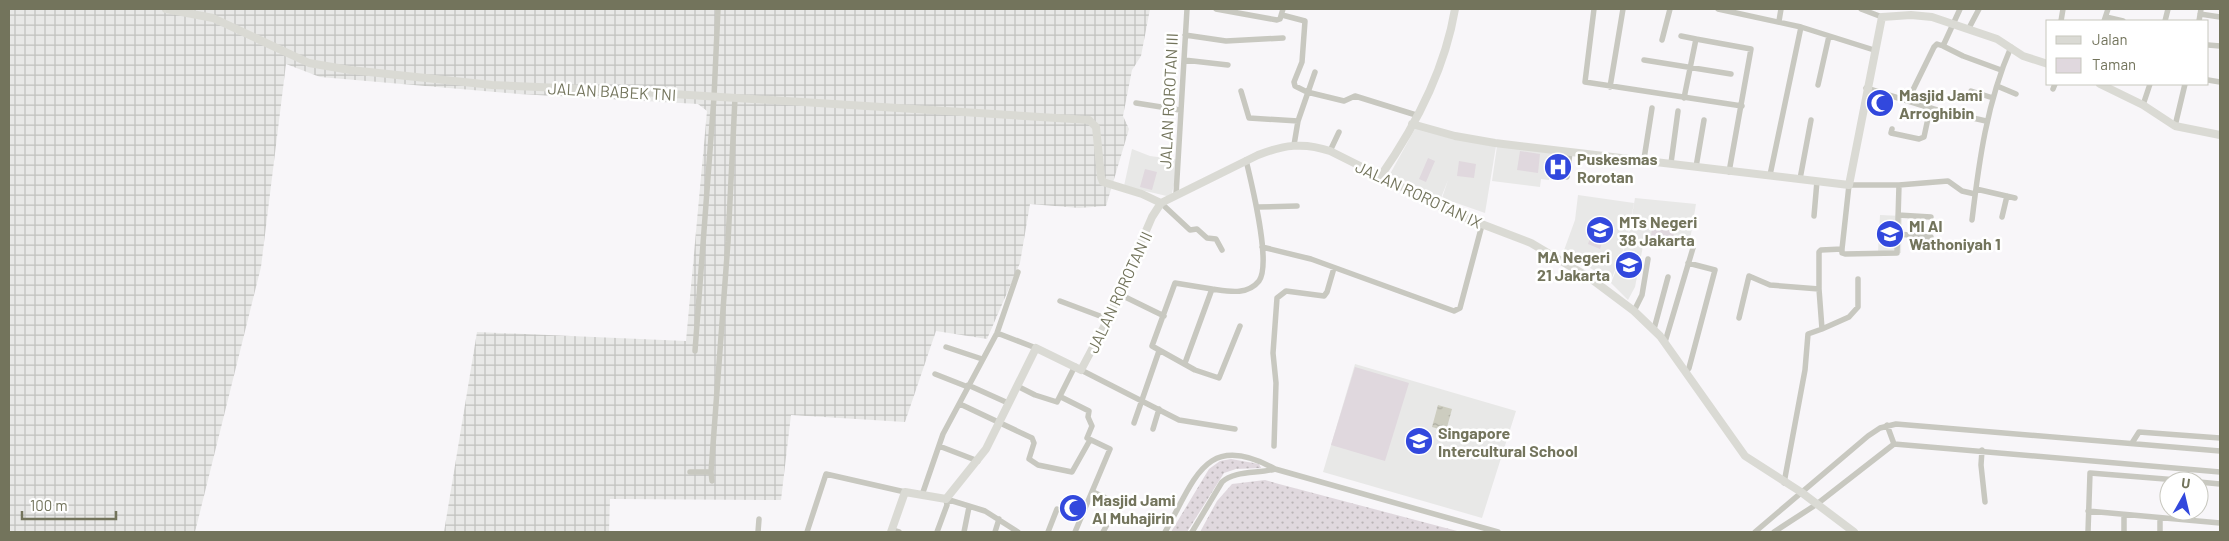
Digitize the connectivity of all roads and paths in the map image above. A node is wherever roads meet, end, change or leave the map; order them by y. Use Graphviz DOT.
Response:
graph roads {
  1 [pos="166,9"];
  2 [pos="718,9"];
  3 [pos="1187,9"];
  4 [pos="1216,9"];
  5 [pos="1455,9"];
  6 [pos="1594,9"];
  7 [pos="1623,9"];
  8 [pos="1670,9"];
  9 [pos="1718,9"];
  10 [pos="1781,9"];
  11 [pos="1861,9"];
  12 [pos="1960,9"];
  13 [pos="1979,9"];
  14 [pos="2108,9"];
  15 [pos="1282,12"];
  16 [pos="1913,12"];
  17 [pos="2201,12"];
  18 [pos="1882,17"];
  19 [pos="2220,17"];
  20 [pos="2105,19"];
  21 [pos="1781,22"];
  22 [pos="1954,24"];
  23 [pos="1801,27"];
  24 [pos="1968,28"];
  25 [pos="1185,35"];
  26 [pos="1681,36"];
  27 [pos="1830,36"];
  28 [pos="1282,38"];
  29 [pos="1696,39"];
  30 [pos="1662,40"];
  31 [pos="1943,46"];
  32 [pos="2011,47"];
  33 [pos="1874,50"];
  34 [pos="1184,60"];
  35 [pos="1644,60"];
  36 [pos="2046,63"];
  37 [pos="1228,65"];
  38 [pos="1690,66"];
  39 [pos="2001,70"];
  40 [pos="1315,72"];
  41 [pos="1731,74"];
  42 [pos="1818,85"];
  43 [pos="2102,85"];
  44 [pos="2150,85"];
  45 [pos="2185,85"];
  46 [pos="1610,86"];
  47 [pos="1997,86"];
  48 [pos="1866,88"];
  49 [pos="1241,91"];
  50 [pos="1971,91"];
  51 [pos="1307,92"];
  52 [pos="2016,94"];
  53 [pos="716,97"];
  54 [pos="733,98"];
  55 [pos="1684,98"];
  56 [pos="1993,98"];
  57 [pos="1908,100"];
  58 [pos="1136,104"];
  59 [pos="2143,105"];
  60 [pos="1742,106"];
  61 [pos="1652,108"];
  62 [pos="1930,109"];
  63 [pos="1180,110"];
  64 [pos="1937,110"];
  65 [pos="1678,111"];
  66 [pos="1416,115"];
  67 [pos="1964,116"];
  68 [pos="1704,120"];
  69 [pos="1811,120"];
  70 [pos="1298,121"];
  71 [pos="1986,121"];
  72 [pos="1412,124"];
  73 [pos="2176,126"];
  74 [pos="1892,129"];
  75 [pos="1339,132"];
  76 [pos="2220,135"];
  77 [pos="1294,145"];
  78 [pos="1330,151"];
  79 [pos="1570,152"];
  80 [pos="1644,159"];
  81 [pos="1246,160"];
  82 [pos="1671,163"];
  83 [pos="1696,167"];
  84 [pos="1729,172"];
  85 [pos="1770,175"];
  86 [pos="1380,177"];
  87 [pos="1567,177"];
  88 [pos="1800,179"];
  89 [pos="1817,181"];
  90 [pos="1849,185"];
  91 [pos="1899,185"];
  92 [pos="1976,192"];
  93 [pos="1176,195"];
  94 [pos="2007,196"];
  95 [pos="2015,198"];
  96 [pos="1161,203"];
  97 [pos="1297,206"];
  98 [pos="1258,207"];
  99 [pos="1898,215"];
  100 [pos="1814,216"];
  101 [pos="1931,217"];
  102 [pos="2002,217"];
  103 [pos="1972,220"];
  104 [pos="1482,225"];
  105 [pos="1898,234"];
  106 [pos="1931,237"];
  107 [pos="1262,246"];
  108 [pos="1692,248"];
  109 [pos="1842,249"];
  110 [pos="1222,250"];
  111 [pos="1648,259"];
  112 [pos="1688,263"];
  113 [pos="1334,268"];
  114 [pos="1018,272"];
  115 [pos="1668,277"];
  116 [pos="1858,279"];
  117 [pos="1212,289"];
  118 [pos="1819,289"];
  119 [pos="1119,294"];
  120 [pos="1060,301"];
  121 [pos="1634,311"];
  122 [pos="1164,316"];
  123 [pos="1739,318"];
  124 [pos="1108,319"];
  125 [pos="1240,326"];
  126 [pos="1654,329"];
  127 [pos="1822,329"];
  128 [pos="997,333"];
  129 [pos="1665,342"];
  130 [pos="946,347"];
  131 [pos="1036,348"];
  132 [pos="695,351"];
  133 [pos="1159,351"];
  134 [pos="982,359"];
  135 [pos="1185,363"];
  136 [pos="1078,368"];
  137 [pos="1687,370"];
  138 [pos="935,374"];
  139 [pos="968,386"];
  140 [pos="1016,386"];
  141 [pos="1059,399"];
  142 [pos="1142,401"];
  143 [pos="1008,403"];
  144 [pos="960,404"];
  145 [pos="1159,409"];
  146 [pos="999,422"];
  147 [pos="1134,423"];
  148 [pos="1888,425"];
  149 [pos="1153,429"];
  150 [pos="1235,429"];
  151 [pos="2220,438"];
  152 [pos="1090,440"];
  153 [pos="2132,443"];
  154 [pos="1894,444"];
  155 [pos="939,446"];
  156 [pos="1274,446"];
  157 [pos="1982,450"];
  158 [pos="2220,451"];
  159 [pos="978,461"];
  160 [pos="1275,469"];
  161 [pos="692,472"];
  162 [pos="709,472"];
  163 [pos="2220,472"];
  164 [pos="1786,478"];
  165 [pos="2159,478"];
  166 [pos="712,481"];
  167 [pos="905,492"];
  168 [pos="1093,492"];
  169 [pos="1801,492"];
  170 [pos="922,496"];
  171 [pos="1106,498"];
  172 [pos="946,499"];
  173 [pos="1985,502"];
  174 [pos="1817,504"];
  175 [pos="969,507"];
  176 [pos="1057,508"];
  177 [pos="2088,511"];
  178 [pos="2124,515"];
  179 [pos="1776,516"];
  180 [pos="2159,518"];
  181 [pos="759,519"];
  182 [pos="999,519"];
  183 [pos="2196,521"];
  184 [pos="1108,523"];
  185 [pos="2220,523"];
  186 [pos="1784,525"];
  187 [pos="894,531"];
  188 [pos="758,532"];
  189 [pos="807,532"];
  190 [pos="936,532"];
  191 [pos="964,532"];
  192 [pos="995,532"];
  193 [pos="1018,532"];
  194 [pos="1048,532"];
  195 [pos="1075,532"];
  196 [pos="1103,532"];
  197 [pos="1165,532"];
  198 [pos="1192,532"];
  199 [pos="1498,532"];
  200 [pos="1755,532"];
  201 [pos="1774,532"];
  202 [pos="1854,532"];
  203 [pos="2088,532"];
  204 [pos="2124,532"];
  1 -- 53 [label="street, JALAN BABEK TNI"];
  2 -- 53 [label="street"];
  3 -- 25 [label="street, JALAN ROROTAN III"];
  4 -- 15 [label="street"];
  5 -- 66 [label="street"];
  6 -- 46 [label="street"];
  7 -- 46 [label="street"];
  8 -- 30 [label="street"];
  9 -- 21 [label="street"];
  10 -- 21 [label="street"];
  11 -- 18 [label="street"];
  12 -- 22 [label="street"];
  13 -- 24 [label="street"];
  14 -- 20 [label="street"];
  15 -- 51 [label="street"];
  16 -- 18 [label="street"];
  16 -- 22 [label="street"];
  17 -- 19 [label="street"];
  18 -- 33 [label="street"];
  21 -- 23 [label="street"];
  22 -- 24 [label="street"];
  22 -- 31 [label="street"];
  23 -- 27 [label="street"];
  23 -- 85 [label="street"];
  24 -- 32 [label="street"];
  25 -- 28 [label="street"];
  25 -- 34 [label="street, JALAN ROROTAN III"];
  26 -- 29 [label="street"];
  27 -- 33 [label="street"];
  27 -- 42 [label="street"];
  29 -- 38 [label="street"];
  29 -- 60 [label="street"];
  31 -- 39 [label="street"];
  31 -- 57 [label="street"];
  32 -- 36 [label="street"];
  32 -- 39 [label="street"];
  33 -- 48 [label="street"];
  34 -- 37 [label="street"];
  34 -- 63 [label="street, JALAN ROROTAN III"];
  35 -- 38 [label="street"];
  38 -- 41 [label="street"];
  38 -- 55 [label="street"];
  39 -- 47 [label="street"];
  40 -- 51 [label="street"];
  43 -- 59 [label="street"];
  44 -- 59 [label="street"];
  45 -- 73 [label="street"];
  46 -- 55 [label="street"];
  47 -- 52 [label="street"];
  47 -- 56 [label="street"];
  48 -- 57 [label="street"];
  48 -- 90 [label="street"];
  49 -- 70 [label="street"];
  50 -- 56 [label="street"];
  51 -- 66 [label="street"];
  51 -- 70 [label="street"];
  53 -- 54 [label="street, JALAN BABEK TNI"];
  53 -- 132 [label="street"];
  54 -- 96 [label="street, JALAN BABEK TNI"];
  54 -- 162 [label="street"];
  55 -- 60 [label="street"];
  56 -- 71 [label="street"];
  57 -- 62 [label="street"];
  58 -- 63 [label="street"];
  59 -- 73 [label="street"];
  60 -- 84 [label="street"];
  61 -- 80 [label="street"];
  62 -- 64 [label="street"];
  62 -- 74 [label="street"];
  63 -- 93 [label="street, JALAN ROROTAN III"];
  65 -- 82 [label="street"];
  66 -- 72 [label="street"];
  67 -- 71 [label="street"];
  68 -- 83 [label="street"];
  69 -- 88 [label="street"];
  70 -- 77 [label="street"];
  71 -- 92 [label="street"];
  72 -- 79 [label="street"];
  72 -- 86 [label="street"];
  73 -- 76 [label="street"];
  75 -- 78 [label="street"];
  77 -- 78 [label="street, JALAN ROROTAN IX"];
  77 -- 81 [label="street, JALAN ROROTAN IX"];
  78 -- 86 [label="street, JALAN ROROTAN IX"];
  79 -- 80 [label="street"];
  79 -- 87 [label="street"];
  80 -- 82 [label="street"];
  81 -- 93 [label="street, JALAN ROROTAN IX"];
  81 -- 98 [label="street"];
  82 -- 83 [label="street"];
  83 -- 84 [label="street"];
  84 -- 85 [label="street"];
  85 -- 88 [label="street"];
  86 -- 104 [label="street, JALAN ROROTAN IX"];
  88 -- 89 [label="street"];
  89 -- 90 [label="street"];
  89 -- 100 [label="street"];
  90 -- 91 [label="street"];
  90 -- 109 [label="street"];
  91 -- 92 [label="street"];
  91 -- 99 [label="street"];
  92 -- 94 [label="street"];
  92 -- 103 [label="street"];
  93 -- 96 [label="street, JALAN ROROTAN IX"];
  94 -- 95 [label="street"];
  94 -- 102 [label="street"];
  96 -- 110 [label="street"];
  96 -- 119 [label="street, JALAN ROROTAN II"];
  97 -- 98 [label="street"];
  98 -- 107 [label="street"];
  99 -- 101 [label="street"];
  99 -- 105 [label="street"];
  104 -- 113 [label="street"];
  104 -- 121 [label="street, JALAN ROROTAN IX"];
  105 -- 106 [label="street"];
  105 -- 109 [label="street"];
  107 -- 113 [label="street"];
  107 -- 117 [label="street"];
  108 -- 112 [label="street"];
  109 -- 118 [label="street"];
  111 -- 121 [label="street"];
  112 -- 129 [label="street"];
  112 -- 137 [label="street"];
  113 -- 156 [label="street"];
  114 -- 128 [label="street"];
  115 -- 126 [label="street"];
  116 -- 127 [label="street"];
  117 -- 122 [label="street"];
  117 -- 135 [label="street"];
  118 -- 123 [label="street"];
  118 -- 127 [label="street"];
  119 -- 122 [label="street"];
  119 -- 124 [label="street, JALAN ROROTAN II"];
  120 -- 124 [label="street"];
  121 -- 126 [label="street, JALAN ROROTAN IX"];
  122 -- 133 [label="street"];
  124 -- 136 [label="street, JALAN ROROTAN II"];
  125 -- 135 [label="street"];
  126 -- 129 [label="street, JALAN ROROTAN IX"];
  127 -- 164 [label="street"];
  128 -- 131 [label="street"];
  128 -- 134 [label="street"];
  129 -- 137 [label="street, JALAN ROROTAN IX"];
  130 -- 134 [label="street"];
  131 -- 136 [label="street, JALAN ROROTAN II"];
  131 -- 140 [label="street"];
  133 -- 135 [label="street"];
  133 -- 142 [label="street"];
  134 -- 139 [label="street"];
  136 -- 141 [label="street"];
  136 -- 142 [label="street"];
  137 -- 164 [label="street, JALAN ROROTAN IX"];
  138 -- 139 [label="street"];
  139 -- 143 [label="street"];
  139 -- 144 [label="street"];
  140 -- 141 [label="street"];
  140 -- 143 [label="street"];
  141 -- 152 [label="street"];
  142 -- 145 [label="street"];
  142 -- 147 [label="street"];
  143 -- 146 [label="street"];
  144 -- 146 [label="street"];
  144 -- 155 [label="street"];
  145 -- 149 [label="street"];
  145 -- 150 [label="street"];
  146 -- 152 [label="street"];
  146 -- 159 [label="street"];
  148 -- 153 [label="street"];
  148 -- 154 [label="street"];
  148 -- 169 [label="street"];
  151 -- 153 [label="street"];
  152 -- 168 [label="street"];
  153 -- 158 [label="street"];
  154 -- 157 [label="street"];
  154 -- 174 [label="street"];
  155 -- 159 [label="street"];
  155 -- 170 [label="street"];
  157 -- 163 [label="street"];
  157 -- 173 [label="street"];
  159 -- 172 [label="street"];
  160 -- 197 [label="street"];
  160 -- 198 [label="street"];
  160 -- 199 [label="street"];
  161 -- 162 [label="street"];
  162 -- 166 [label="street"];
  164 -- 169 [label="street"];
  165 -- 177 [label="street"];
  167 -- 170 [label="street"];
  167 -- 187 [label="street"];
  167 -- 189 [label="street"];
  168 -- 171 [label="street"];
  168 -- 195 [label="street"];
  169 -- 174 [label="street"];
  169 -- 179 [label="street"];
  170 -- 172 [label="street"];
  172 -- 175 [label="street"];
  172 -- 190 [label="street"];
  174 -- 186 [label="street"];
  174 -- 202 [label="street"];
  175 -- 182 [label="street"];
  175 -- 191 [label="street"];
  176 -- 194 [label="street"];
  177 -- 178 [label="street"];
  177 -- 203 [label="street"];
  178 -- 180 [label="street"];
  178 -- 204 [label="street"];
  179 -- 186 [label="street"];
  179 -- 200 [label="street"];
  181 -- 188 [label="street"];
  182 -- 192 [label="street"];
  182 -- 193 [label="street"];
  183 -- 185 [label="street"];
  184 -- 196 [label="street"];
  186 -- 201 [label="street"];
}
